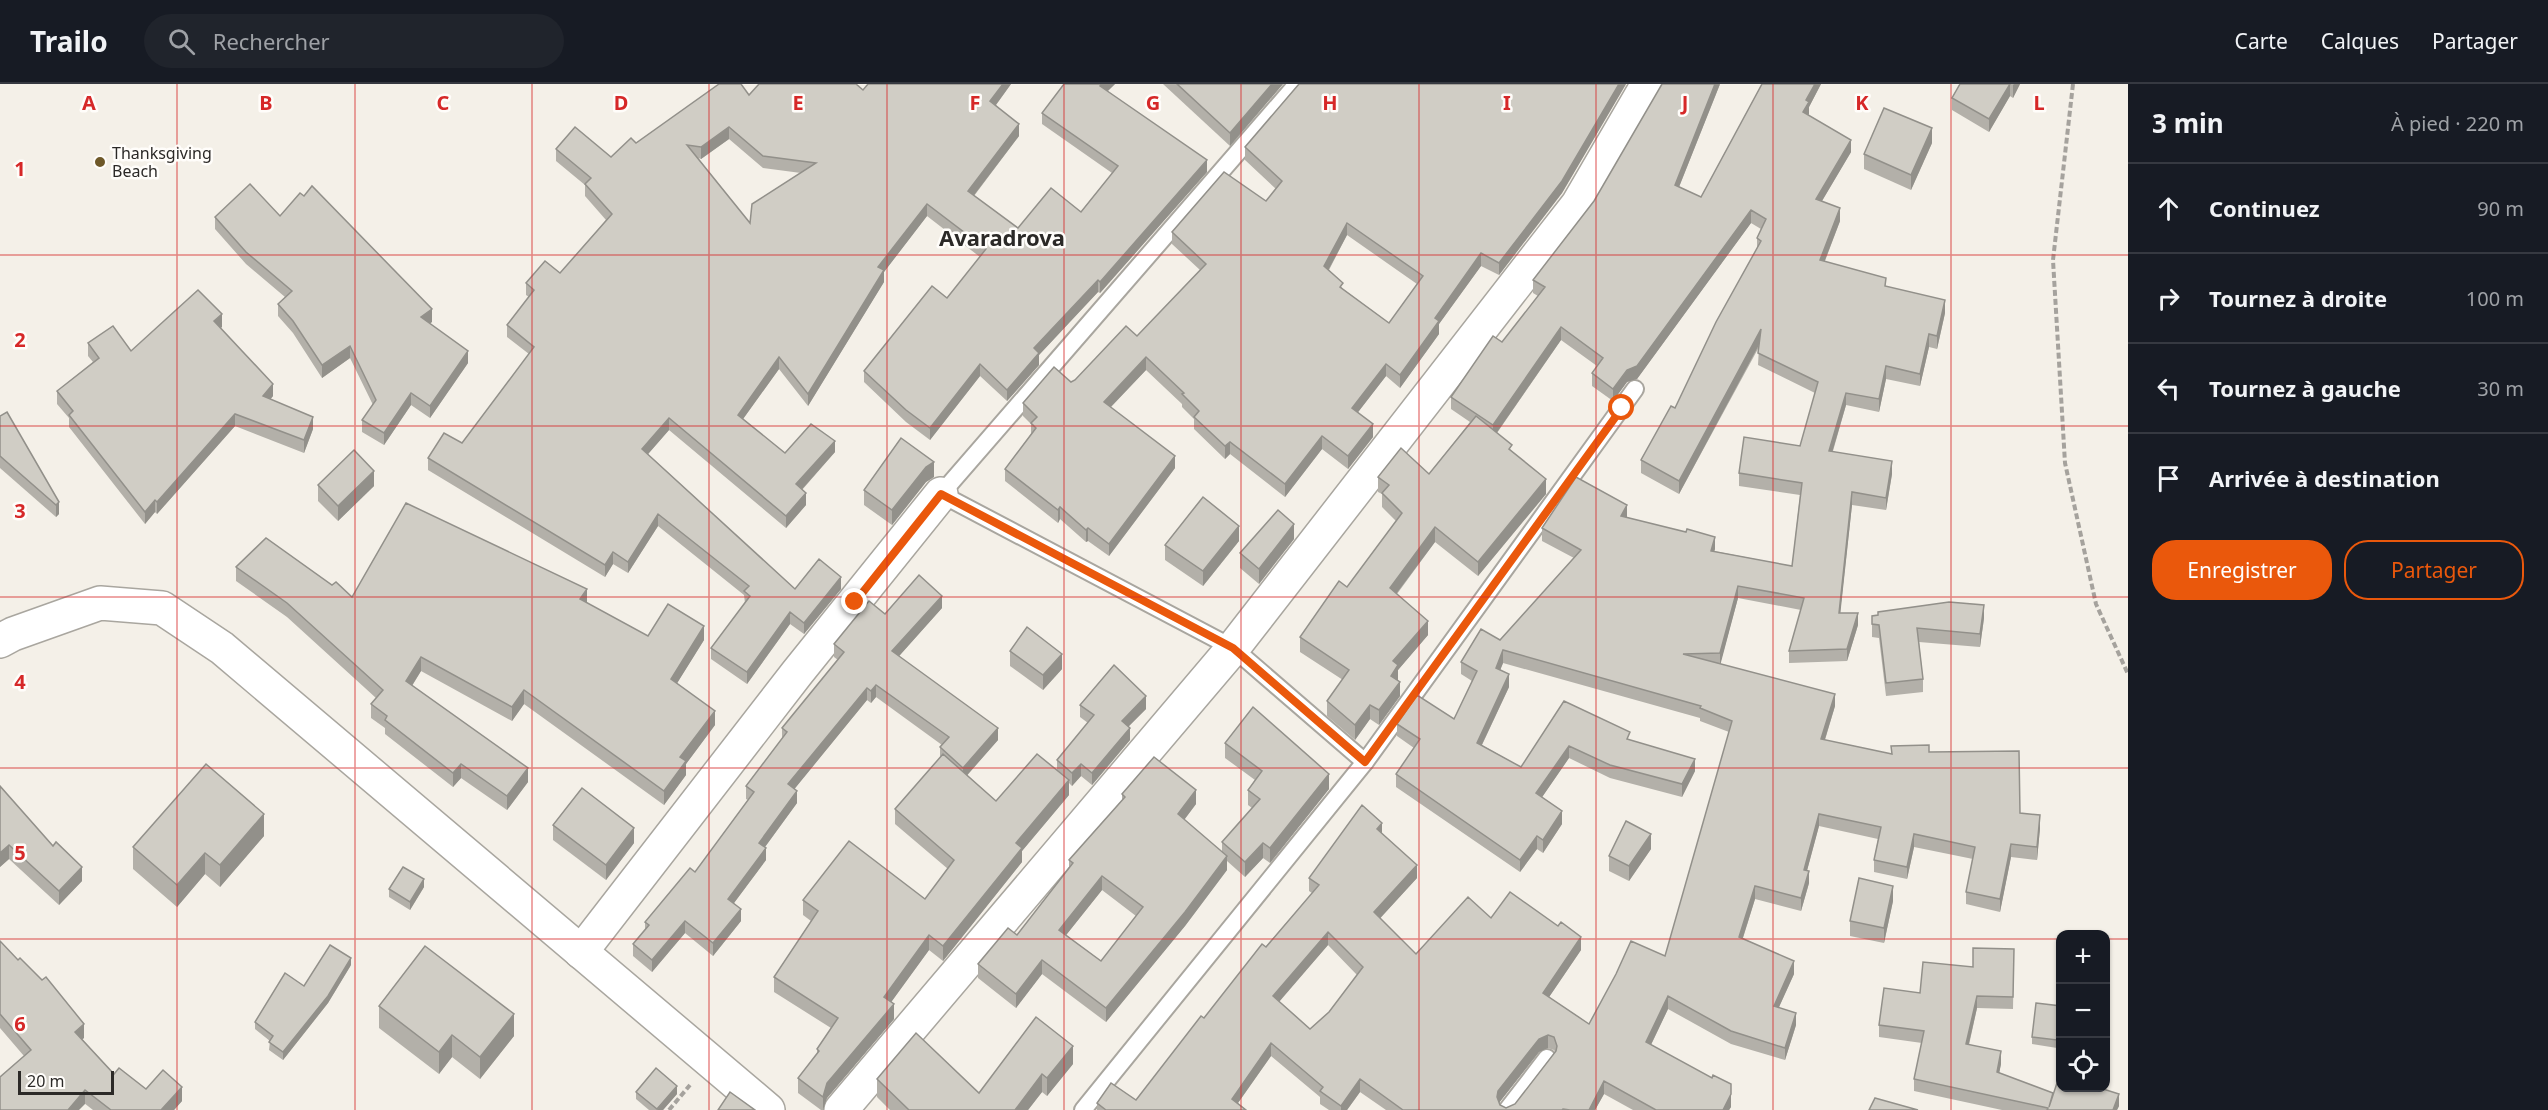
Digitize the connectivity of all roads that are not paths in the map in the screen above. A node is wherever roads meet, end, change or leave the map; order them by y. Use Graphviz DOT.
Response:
graph roads {
  1 [pos="1298,84"];
  2 [pos="1648,84"];
  3 [pos="1635,389"];
  4 [pos="941,494"];
  5 [pos="0,641"];
  6 [pos="1233,648"];
  7 [pos="1365,762"];
  8 [pos="581,952"];
  9 [pos="1547,1058"];
  10 [pos="768,1110"];
  11 [pos="841,1110"];
  12 [pos="1083,1110"];
  13 [pos="1507,1110"];
  1 -- 4 [label="lane"];
  2 -- 6 [label="street"];
  3 -- 7 [label="lane"];
  4 -- 6 [label="lane"];
  4 -- 8 [label="street"];
  5 -- 8 [label="street"];
  6 -- 7 [label="lane"];
  6 -- 11 [label="street"];
  7 -- 12 [label="lane"];
  8 -- 10 [label="street"];
  9 -- 13 [label="lane"];
}
